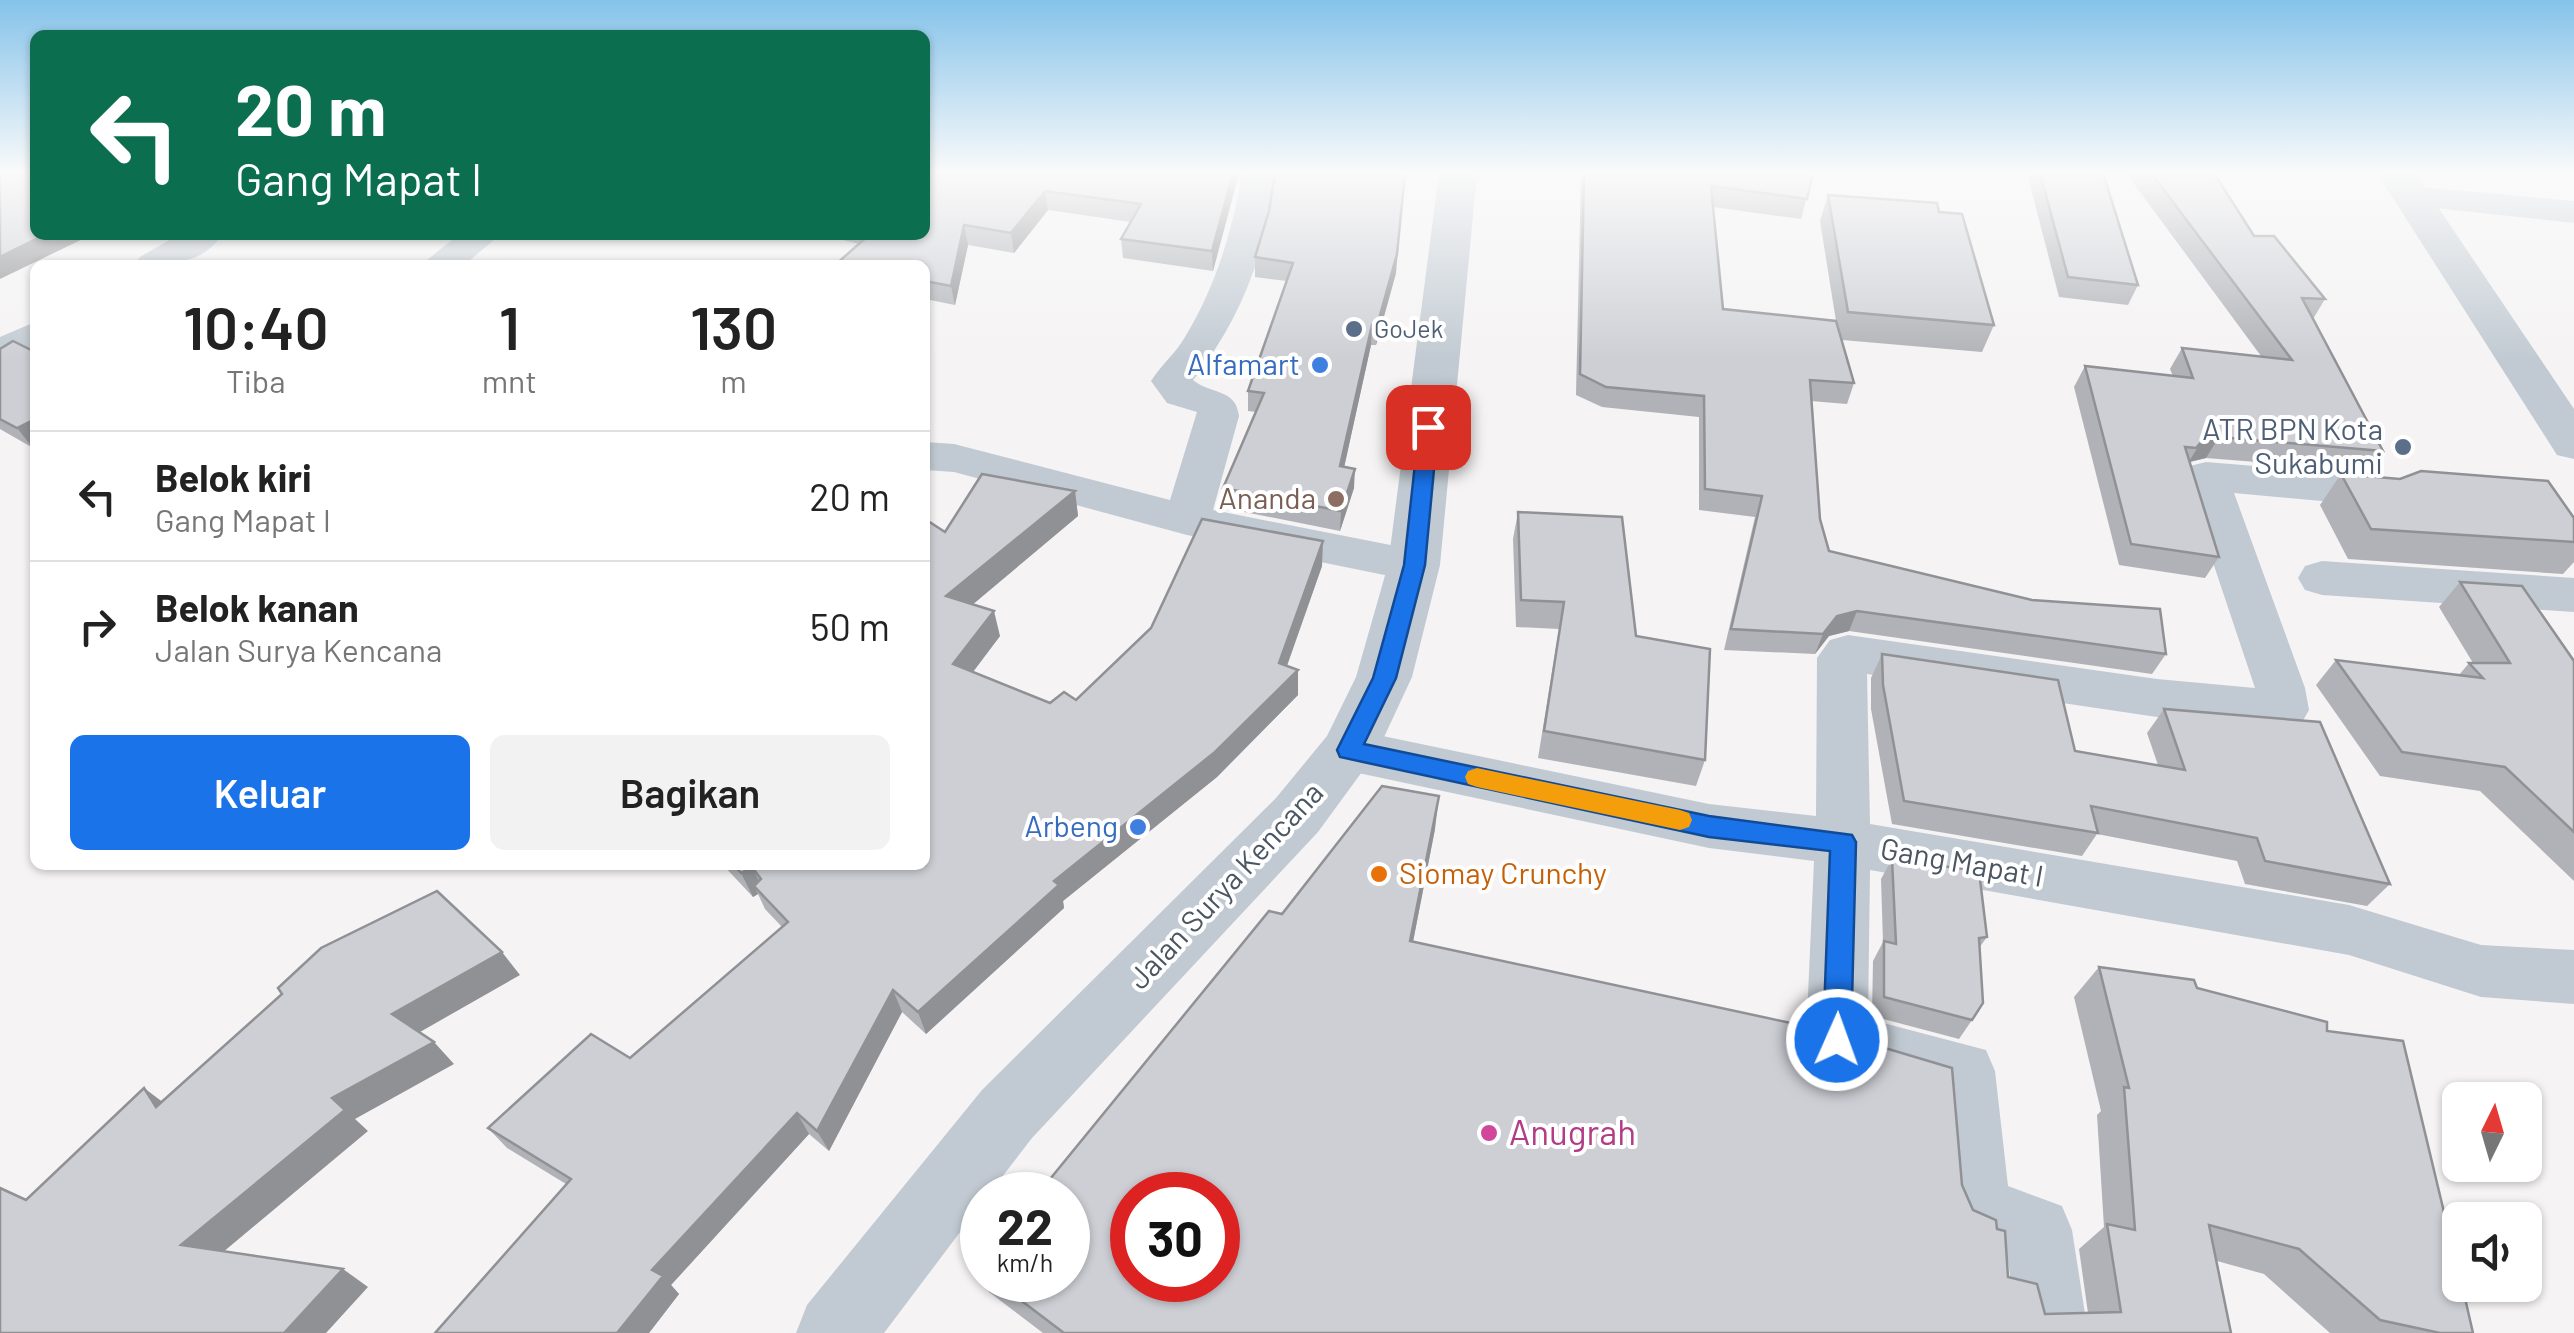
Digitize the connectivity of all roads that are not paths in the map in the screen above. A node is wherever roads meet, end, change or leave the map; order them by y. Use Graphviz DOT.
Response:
graph roads {
  1 [pos="1247,235"];
  2 [pos="1451,235"];
  3 [pos="2436,235"];
  4 [pos="196,240"];
  5 [pos="475,240"];
  6 [pos="162,260"];
  7 [pos="447,260"];
  8 [pos="30,337"];
  9 [pos="0,354"];
  10 [pos="2574,444"];
  11 [pos="930,456"];
  12 [pos="2377,491"];
  13 [pos="1187,520"];
  14 [pos="1414,565"];
  15 [pos="2322,578"];
  16 [pos="2574,595"];
  17 [pos="1349,750"];
  18 [pos="1843,842"];
  19 [pos="2574,976"];
  20 [pos="835,1333"];
  21 [pos="2053,1333"];
  1 -- 13 [label="street"];
  2 -- 14 [label="street, Jalan Surya Kencana"];
  3 -- 10 [label="street"];
  4 -- 6 [label="street"];
  5 -- 7 [label="street"];
  8 -- 9 [label="street"];
  11 -- 13 [label="street"];
  12 -- 18 [label="street"];
  13 -- 14 [label="street"];
  14 -- 17 [label="street, Jalan Surya Kencana"];
  15 -- 16 [label="street"];
  17 -- 18 [label="street, Gang Mapat I"];
  17 -- 20 [label="street, Jalan Surya Kencana"];
  18 -- 19 [label="street, Gang Mapat I"];
  18 -- 21 [label="street"];
}
